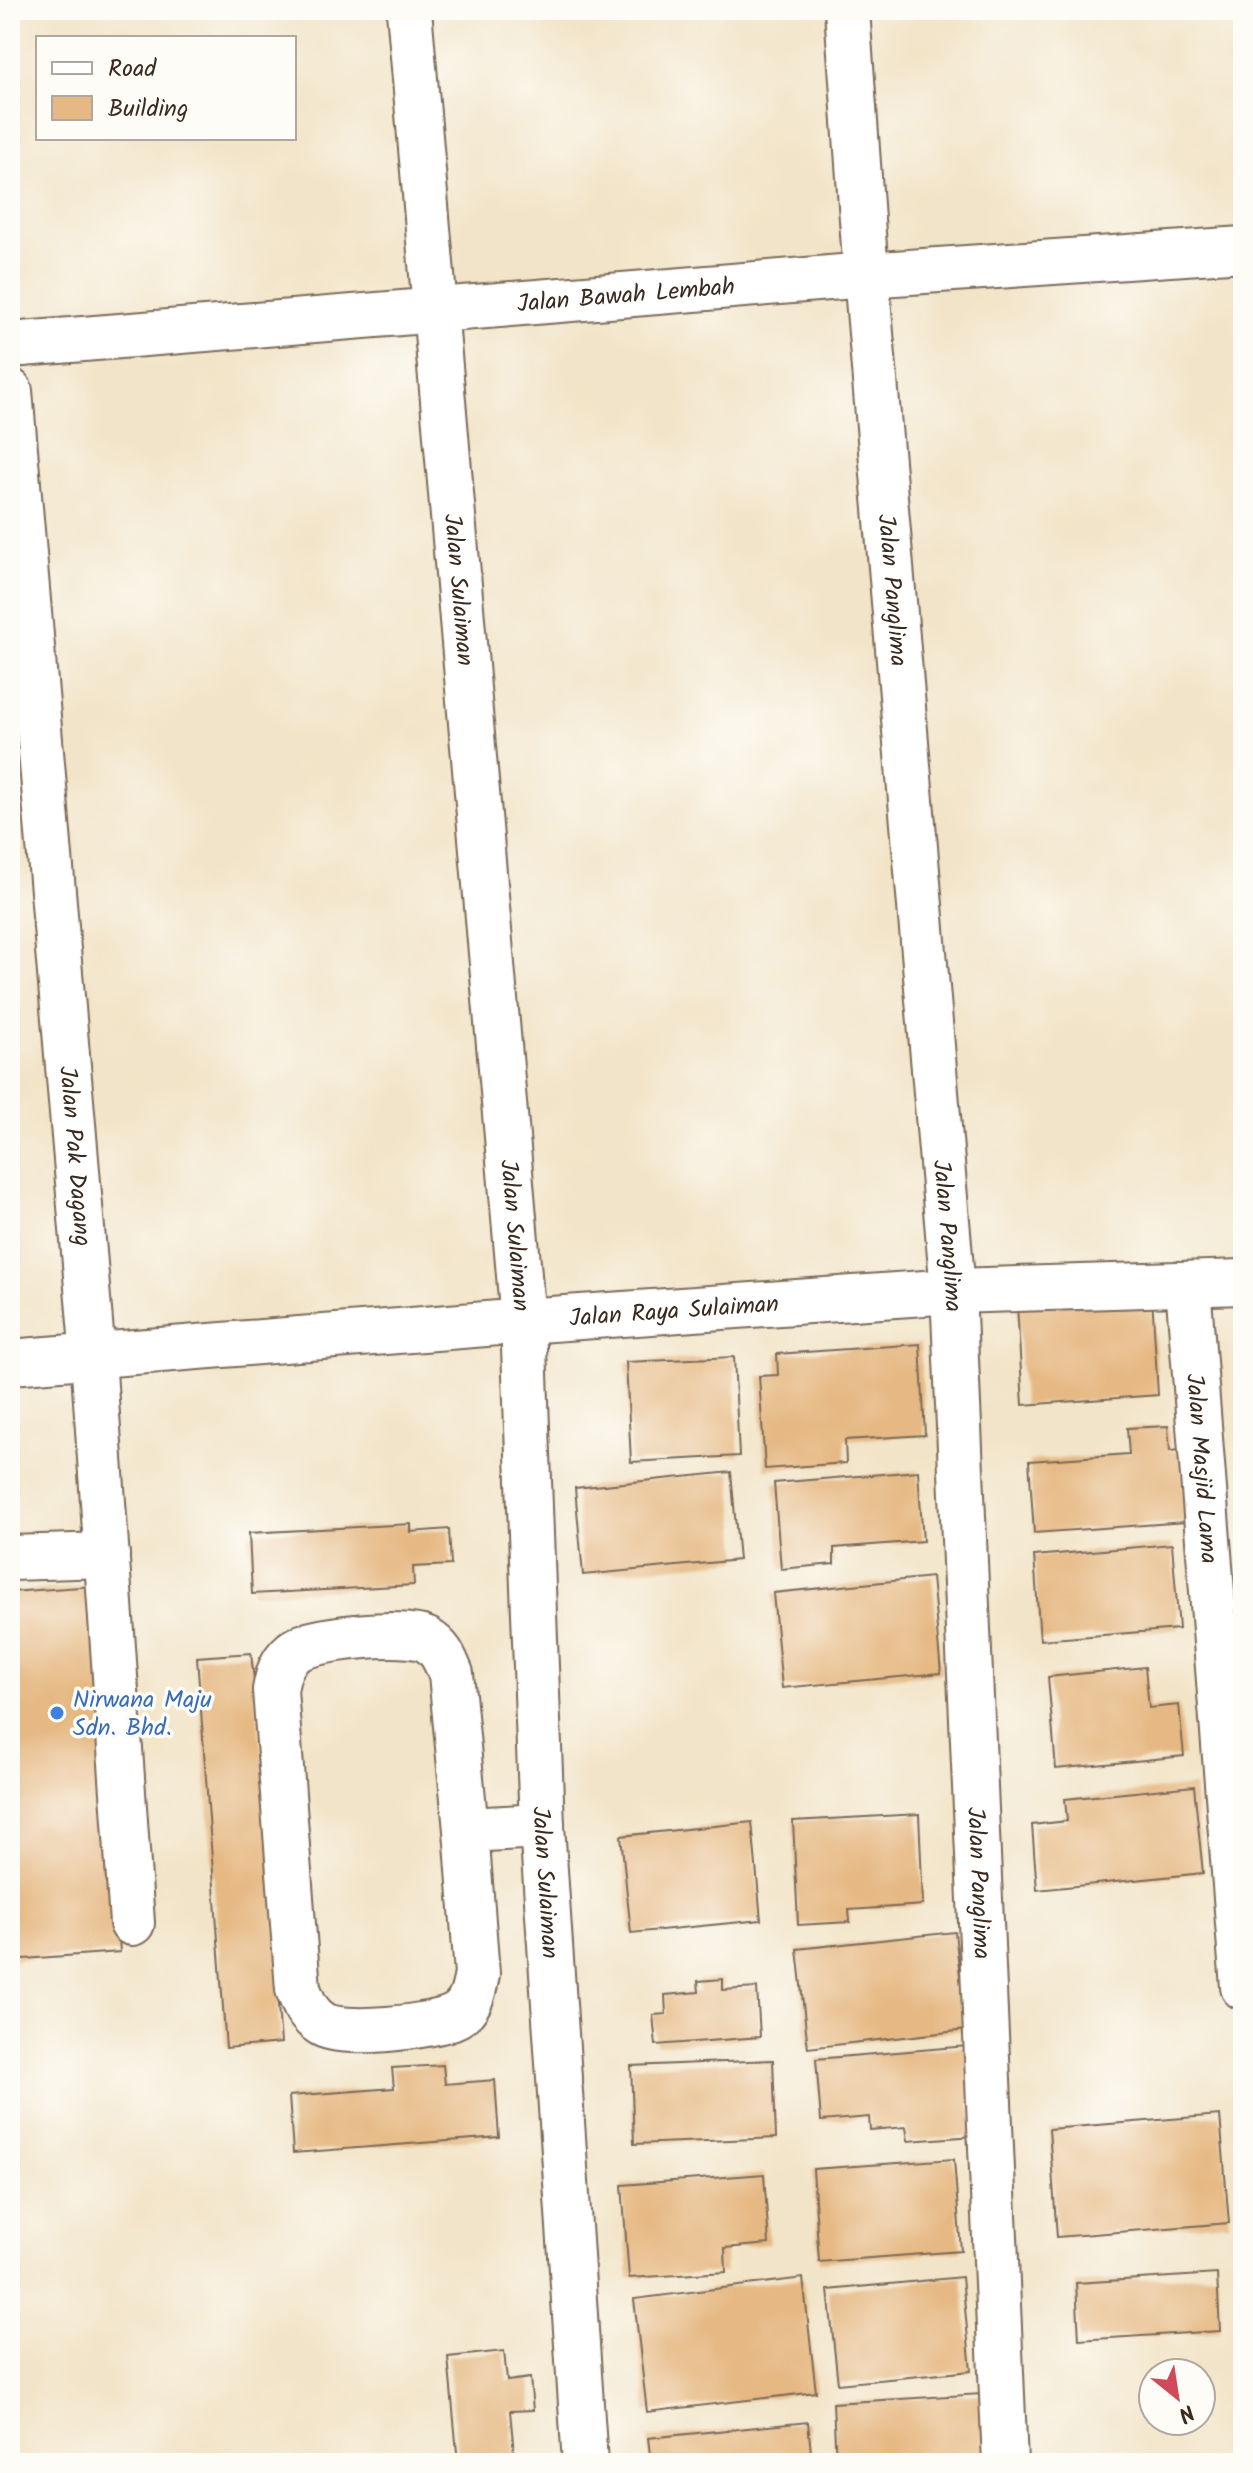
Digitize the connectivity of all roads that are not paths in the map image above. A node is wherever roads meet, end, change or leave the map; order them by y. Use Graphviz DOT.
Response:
graph roads {
  1 [pos="409,10"];
  2 [pos="847,10"];
  3 [pos="1243,249"];
  4 [pos="866,275"];
  5 [pos="434,311"];
  6 [pos="10,345"];
  7 [pos="10,391"];
  8 [pos="1243,1282"];
  9 [pos="1188,1285"];
  10 [pos="953,1291"];
  11 [pos="523,1321"];
  12 [pos="93,1357"];
  13 [pos="10,1362"];
  14 [pos="107,1555"];
  15 [pos="10,1558"];
  16 [pos="542,1826"];
  17 [pos="466,1830"];
  18 [pos="132,1923"];
  19 [pos="1243,1987"];
  20 [pos="585,2463"];
  21 [pos="1005,2463"];
  1 -- 5 [label="street, Jalan Sulaiman"];
  2 -- 4 [label="street, Jalan Panglima"];
  3 -- 4 [label="street, Jalan Bawah Lembah"];
  4 -- 5 [label="street, Jalan Bawah Lembah"];
  4 -- 10 [label="street, Jalan Panglima"];
  5 -- 6 [label="street, Jalan Bawah Lembah"];
  5 -- 11 [label="street, Jalan Sulaiman"];
  7 -- 12 [label="street, Jalan Pak Dagang"];
  8 -- 9 [label="street, Jalan Raya Sulaiman"];
  9 -- 10 [label="street, Jalan Raya Sulaiman"];
  9 -- 19 [label="street, Jalan Masjid Lama"];
  10 -- 11 [label="street, Jalan Raya Sulaiman"];
  10 -- 21 [label="street, Jalan Panglima"];
  11 -- 12 [label="street, Jalan Raya Sulaiman"];
  11 -- 16 [label="street, Jalan Sulaiman"];
  12 -- 13 [label="street, Jalan Raya Sulaiman"];
  12 -- 14 [label="street, Jalan Pak Dagang"];
  14 -- 15 [label="street"];
  14 -- 18 [label="street, Jalan Pak Dagang"];
  16 -- 17 [label="street"];
  16 -- 20 [label="street, Jalan Sulaiman"];
  17 -- 17 [label="street"];
}
